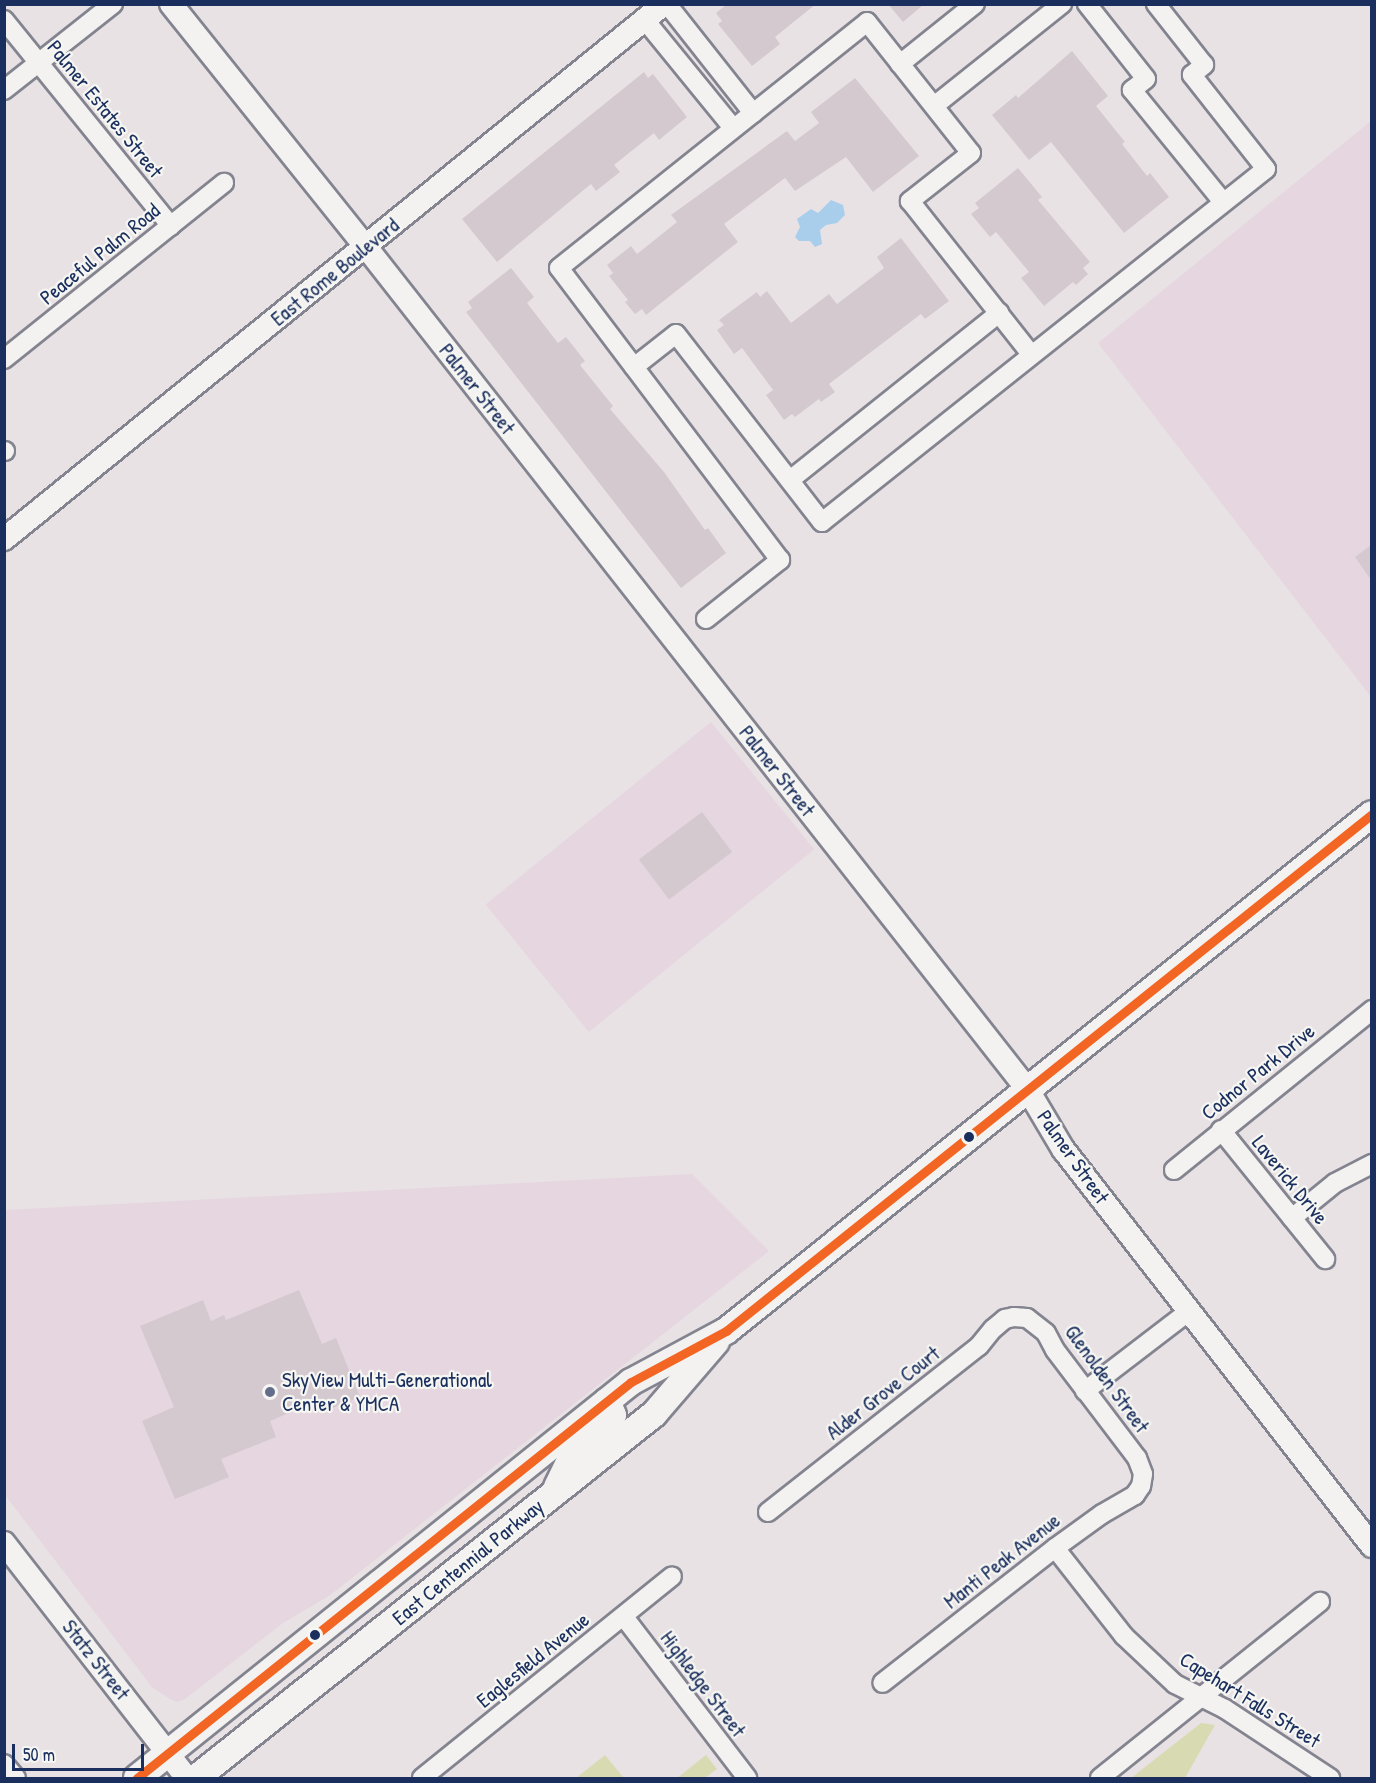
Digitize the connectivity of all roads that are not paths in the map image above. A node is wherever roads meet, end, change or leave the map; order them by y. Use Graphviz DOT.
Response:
graph roads {
  1 [pos="113,4"];
  2 [pos="171,4"];
  3 [pos="666,4"];
  4 [pos="975,4"];
  5 [pos="1062,4"];
  6 [pos="1088,4"];
  7 [pos="1156,4"];
  8 [pos="4,20"];
  9 [pos="645,20"];
  10 [pos="39,62"];
  11 [pos="900,64"];
  12 [pos="4,90"];
  13 [pos="934,106"];
  14 [pos="753,113"];
  15 [pos="733,128"];
  16 [pos="224,183"];
  17 [pos="1223,202"];
  18 [pos="171,226"];
  19 [pos="366,247"];
  20 [pos="999,314"];
  21 [pos="1032,354"];
  22 [pos="4,360"];
  23 [pos="634,367"];
  24 [pos="790,480"];
  25 [pos="4,539"];
  26 [pos="706,619"];
  27 [pos="1371,814"];
  28 [pos="1371,1010"];
  29 [pos="1028,1090"];
  30 [pos="1221,1130"];
  31 [pos="1371,1164"];
  32 [pos="1174,1170"];
  33 [pos="1292,1218"];
  34 [pos="1325,1259"];
  35 [pos="1188,1312"];
  36 [pos="1027,1318"];
  37 [pos="726,1330"];
  38 [pos="1085,1391"];
  39 [pos="607,1401"];
  40 [pos="1143,1474"];
  41 [pos="554,1493"];
  42 [pos="768,1512"];
  43 [pos="4,1543"];
  44 [pos="1371,1546"];
  45 [pos="1055,1548"];
  46 [pos="672,1576"];
  47 [pos="1320,1602"];
  48 [pos="624,1617"];
  49 [pos="882,1683"];
  50 [pos="1202,1698"];
  51 [pos="168,1754"];
  52 [pos="4,1764"];
  53 [pos="16,1779"];
  54 [pos="137,1779"];
  55 [pos="187,1779"];
  56 [pos="196,1779"];
  57 [pos="422,1779"];
  58 [pos="747,1779"];
  59 [pos="1100,1779"];
  60 [pos="1330,1779"];
  1 -- 10 [label="street"];
  2 -- 19 [label="street, Palmer Street"];
  3 -- 9 [label="street, East Rome Boulevard"];
  3 -- 14 [label="street"];
  4 -- 11 [label="street"];
  5 -- 13 [label="street"];
  6 -- 17 [label="street"];
  7 -- 17 [label="street"];
  8 -- 10 [label="street, Palmer Estates Street"];
  9 -- 15 [label="street"];
  9 -- 19 [label="street, East Rome Boulevard"];
  10 -- 12 [label="street"];
  10 -- 18 [label="street, Palmer Estates Street"];
  11 -- 13 [label="street"];
  11 -- 14 [label="street"];
  13 -- 20 [label="street"];
  14 -- 15 [label="street"];
  15 -- 23 [label="street"];
  16 -- 18 [label="street, Peaceful Palm Road"];
  17 -- 21 [label="street"];
  18 -- 22 [label="street, Peaceful Palm Road"];
  19 -- 25 [label="street, East Rome Boulevard"];
  19 -- 29 [label="street, Palmer Street"];
  20 -- 21 [label="street"];
  20 -- 24 [label="street"];
  21 -- 24 [label="street"];
  23 -- 24 [label="street"];
  23 -- 26 [label="street"];
  27 -- 29 [label="main road, East Centennial Parkway"];
  28 -- 30 [label="street, Codnor Park Drive"];
  29 -- 35 [label="street, Palmer Street"];
  29 -- 37 [label="main road, East Centennial Parkway"];
  30 -- 32 [label="street, Codnor Park Drive"];
  30 -- 33 [label="street, Laverick Drive"];
  31 -- 33 [label="street"];
  33 -- 34 [label="street, Laverick Drive"];
  35 -- 38 [label="street"];
  35 -- 44 [label="street, Palmer Street"];
  36 -- 38 [label="street, Glenolden Street"];
  36 -- 42 [label="street, Alder Grove Court"];
  37 -- 39 [label="main road, East Centennial Parkway"];
  37 -- 41 [label="main road, East Centennial Parkway"];
  38 -- 40 [label="street, Glenolden Street"];
  39 -- 41 [label="main road"];
  39 -- 51 [label="main road, East Centennial Parkway"];
  40 -- 45 [label="street, Manti Peak Avenue"];
  41 -- 56 [label="main road, East Centennial Parkway"];
  43 -- 51 [label="street, Statz Street"];
  45 -- 49 [label="street, Manti Peak Avenue"];
  45 -- 50 [label="street, Capehart Falls Street"];
  46 -- 48 [label="street, Eaglesfield Avenue"];
  47 -- 50 [label="street"];
  48 -- 57 [label="street, Eaglesfield Avenue"];
  48 -- 58 [label="street, Highledge Street"];
  50 -- 59 [label="street"];
  50 -- 60 [label="street, Capehart Falls Street"];
  51 -- 54 [label="main road, East Centennial Parkway"];
  51 -- 55 [label="street, Statz Street"];
  52 -- 53 [label="street"];
}
